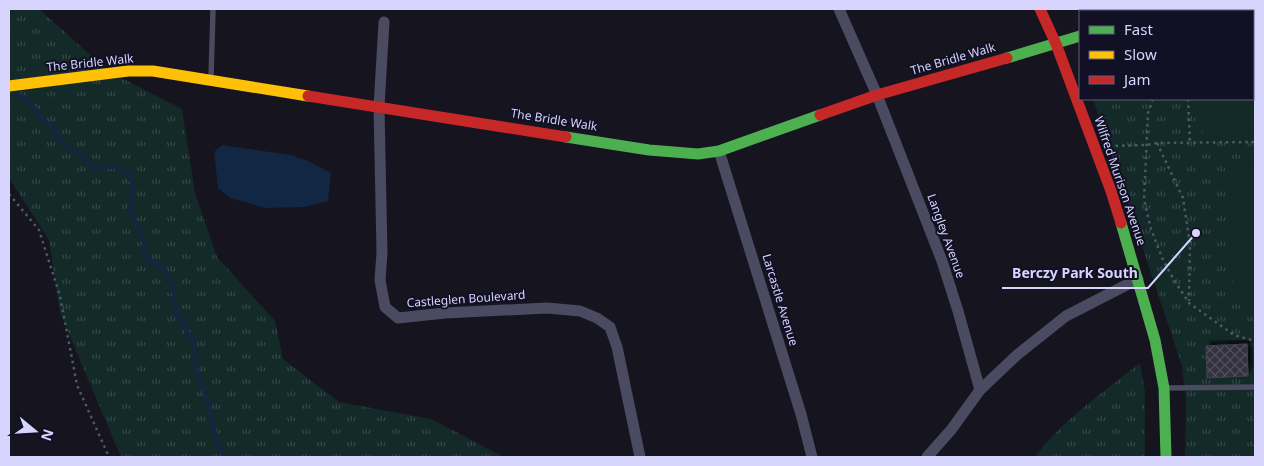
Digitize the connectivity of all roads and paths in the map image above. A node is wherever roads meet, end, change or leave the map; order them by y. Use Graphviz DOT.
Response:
graph roads {
  1 [pos="213,9"];
  2 [pos="839,9"];
  3 [pos="1040,9"];
  4 [pos="384,22"];
  5 [pos="1079,36"];
  6 [pos="1056,44"];
  7 [pos="212,80"];
  8 [pos="9,86"];
  9 [pos="877,95"];
  10 [pos="1153,100"];
  11 [pos="1188,100"];
  12 [pos="379,107"];
  13 [pos="1255,142"];
  14 [pos="1157,143"];
  15 [pos="1190,143"];
  16 [pos="1146,145"];
  17 [pos="1095,146"];
  18 [pos="719,151"];
  19 [pos="9,194"];
  20 [pos="1138,278"];
  21 [pos="1189,303"];
  22 [pos="1255,341"];
  23 [pos="1255,387"];
  24 [pos="1164,388"];
  25 [pos="980,390"];
  26 [pos="109,457"];
  27 [pos="640,457"];
  28 [pos="812,457"];
  29 [pos="927,457"];
  30 [pos="1166,457"];
  1 -- 7 [label="lane"];
  2 -- 9 [label="street, Langley Avenue"];
  3 -- 6 [label="street, Wilfred Murison Avenue"];
  4 -- 12 [label="street, Castleglen Boulevard"];
  5 -- 6 [label="street, The Bridle Walk"];
  6 -- 9 [label="street, The Bridle Walk"];
  6 -- 17 [label="street, Wilfred Murison Avenue"];
  7 -- 8 [label="street, The Bridle Walk"];
  7 -- 12 [label="street, The Bridle Walk"];
  9 -- 18 [label="street, The Bridle Walk"];
  9 -- 25 [label="street, Langley Avenue"];
  10 -- 16 [label="path"];
  11 -- 15 [label="path"];
  12 -- 18 [label="street, The Bridle Walk"];
  12 -- 27 [label="street, Castleglen Boulevard"];
  13 -- 15 [label="path"];
  14 -- 15 [label="path"];
  14 -- 16 [label="path"];
  14 -- 21 [label="path"];
  16 -- 17 [label="path"];
  16 -- 21 [label="path"];
  17 -- 20 [label="street, Wilfred Murison Avenue"];
  18 -- 28 [label="street, Larcastle Avenue"];
  19 -- 26 [label="path"];
  20 -- 24 [label="street, Wilfred Murison Avenue"];
  20 -- 25 [label="street"];
  21 -- 22 [label="path"];
  23 -- 24 [label="lane"];
  24 -- 30 [label="street, Wilfred Murison Avenue"];
  25 -- 29 [label="street"];
}
